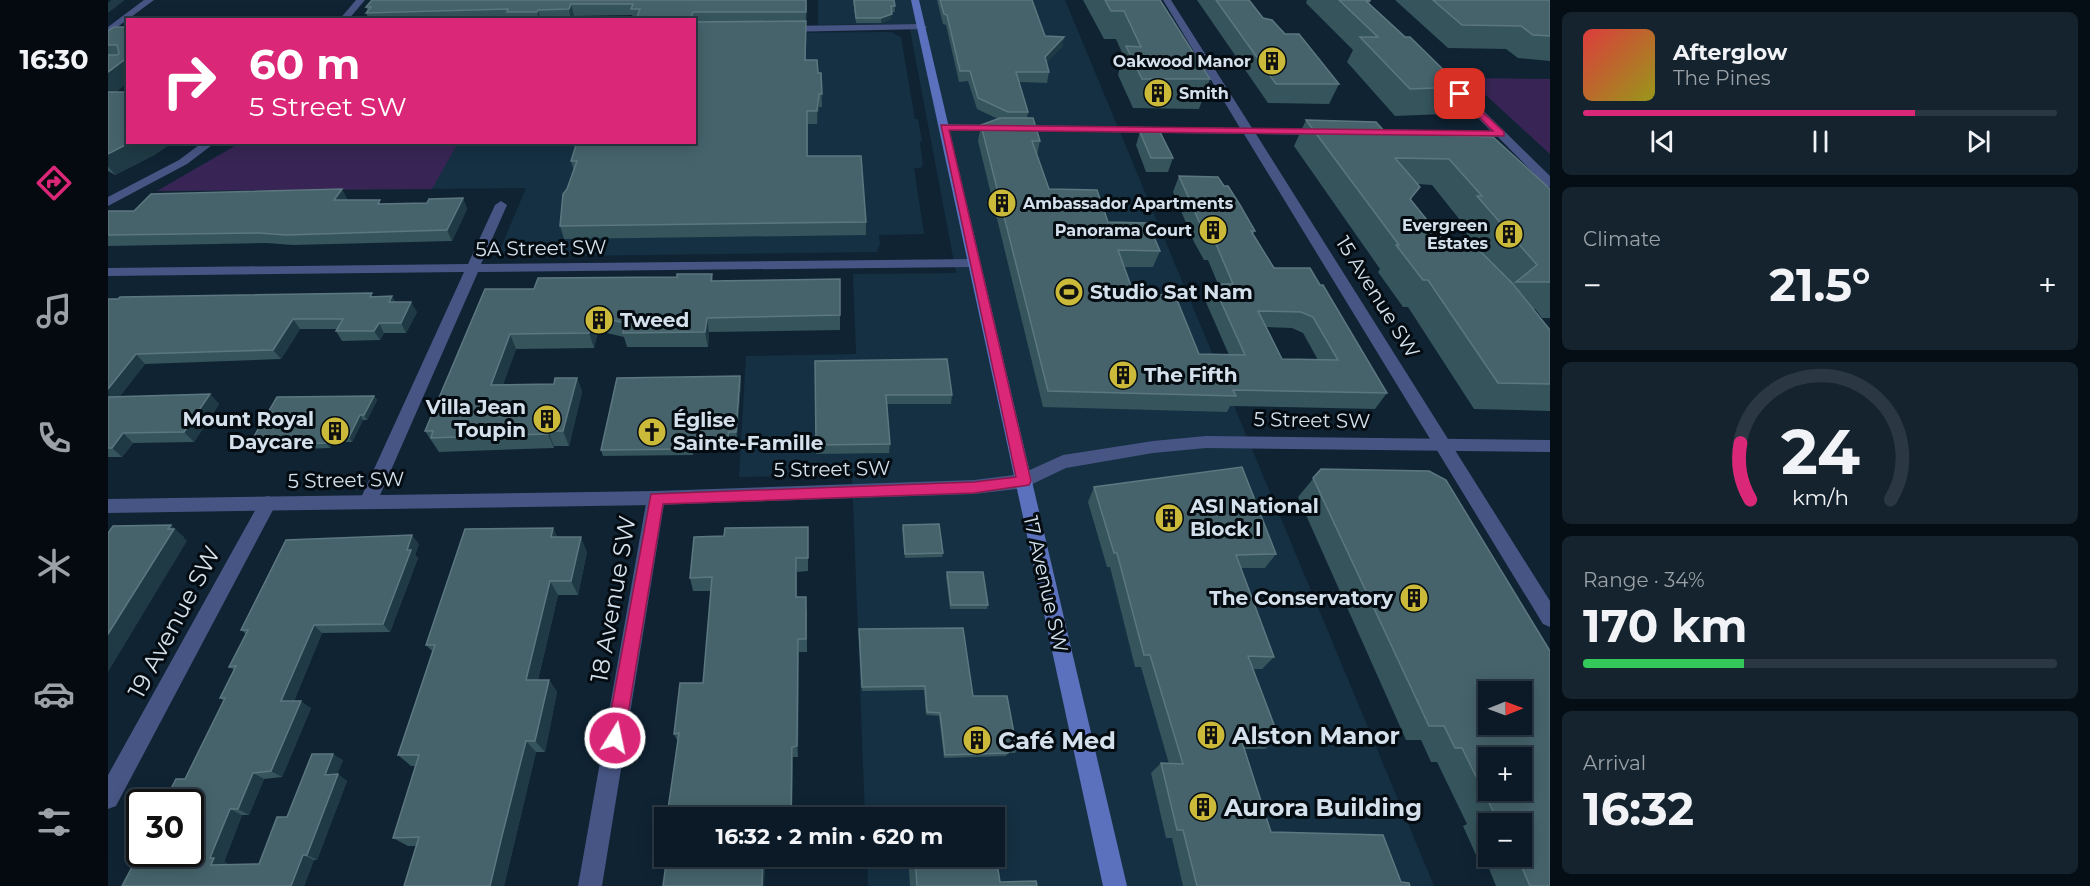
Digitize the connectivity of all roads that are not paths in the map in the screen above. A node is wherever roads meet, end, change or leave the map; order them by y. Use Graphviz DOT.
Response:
graph roads {
  1 [pos="150,0"];
  2 [pos="361,0"];
  3 [pos="915,0"];
  4 [pos="1167,0"];
  5 [pos="126,18"];
  6 [pos="126,18"];
  7 [pos="345,18"];
  8 [pos="922,27"];
  9 [pos="771,29"];
  10 [pos="108,32"];
  11 [pos="1432,66"];
  12 [pos="944,127"];
  13 [pos="1247,131"];
  14 [pos="1332,132"];
  15 [pos="1354,132"];
  16 [pos="1501,134"];
  17 [pos="209,144"];
  18 [pos="1550,183"];
  19 [pos="108,202"];
  20 [pos="501,205"];
  21 [pos="974,262"];
  22 [pos="472,268"];
  23 [pos="108,272"];
  24 [pos="1443,444"];
  25 [pos="1550,446"];
  26 [pos="1024,481"];
  27 [pos="656,498"];
  28 [pos="368,502"];
  29 [pos="268,503"];
  30 [pos="108,506"];
  31 [pos="1550,618"];
  32 [pos="108,798"];
  33 [pos="590,886"];
  34 [pos="1115,886"];
  1 -- 5 [label="street"];
  2 -- 7 [label="street"];
  3 -- 8 [label="main road, 17 Avenue SW"];
  4 -- 13 [label="street, 15 Avenue SW"];
  6 -- 10 [label="street"];
  8 -- 9 [label="street"];
  8 -- 12 [label="main road, 17 Avenue SW"];
  11 -- 16 [label="street"];
  12 -- 13 [label="street"];
  12 -- 21 [label="main road, 17 Avenue SW"];
  13 -- 14 [label="street"];
  13 -- 24 [label="street, 15 Avenue SW"];
  15 -- 16 [label="street"];
  16 -- 18 [label="street"];
  17 -- 19 [label="street"];
  20 -- 22 [label="street"];
  21 -- 22 [label="street, 5A Street SW"];
  21 -- 26 [label="main road, 17 Avenue SW"];
  22 -- 23 [label="street, 5A Street SW"];
  22 -- 28 [label="street"];
  24 -- 25 [label="street, 5 Street SW"];
  24 -- 26 [label="street, 5 Street SW"];
  24 -- 31 [label="street, 15 Avenue SW"];
  26 -- 27 [label="street, 5 Street SW"];
  26 -- 34 [label="main road, 17 Avenue SW"];
  27 -- 28 [label="street, 5 Street SW"];
  27 -- 33 [label="street, 18 Avenue SW"];
  28 -- 29 [label="street, 5 Street SW"];
  29 -- 30 [label="street, 5 Street SW"];
  29 -- 32 [label="street, 19 Avenue SW"];
}
